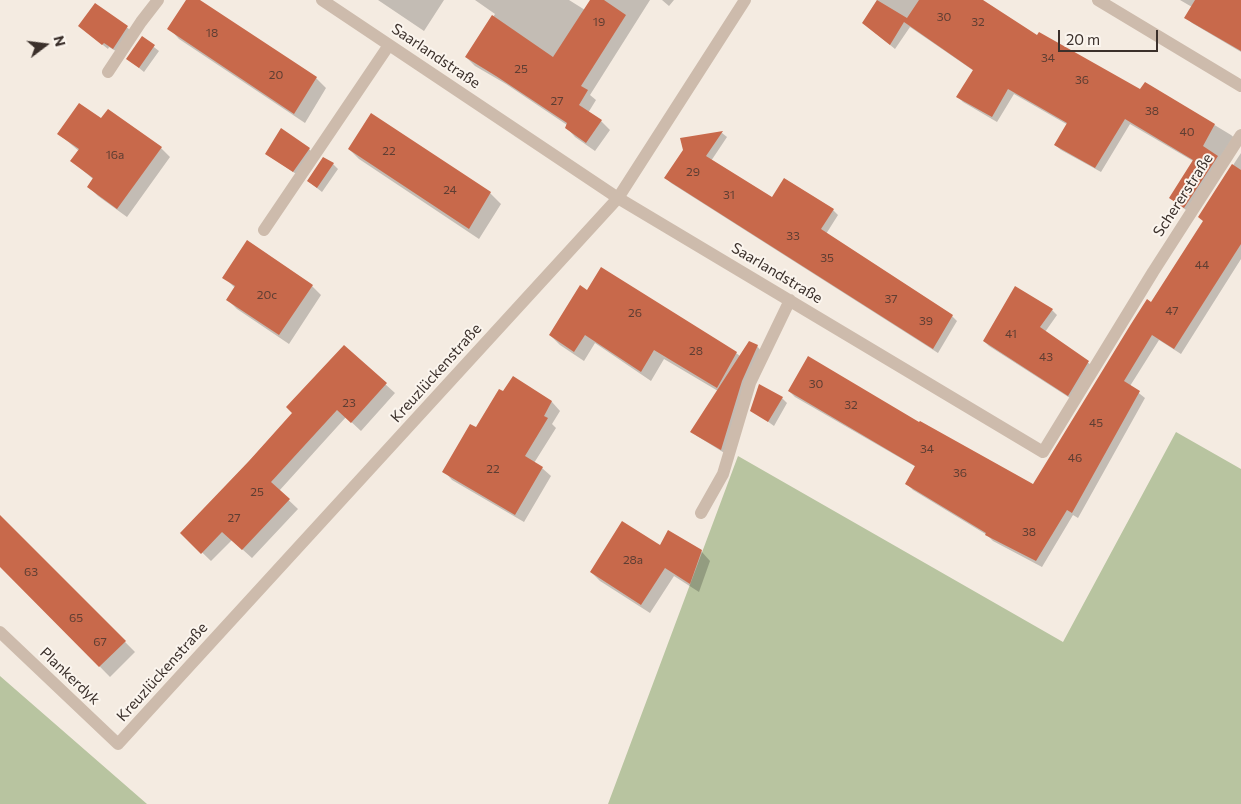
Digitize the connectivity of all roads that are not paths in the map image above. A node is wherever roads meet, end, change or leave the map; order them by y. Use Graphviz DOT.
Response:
graph roads {
  1 [pos="158,0"];
  2 [pos="322,0"];
  3 [pos="745,0"];
  4 [pos="1098,0"];
  5 [pos="390,45"];
  6 [pos="108,72"];
  7 [pos="1241,86"];
  8 [pos="1241,135"];
  9 [pos="618,198"];
  10 [pos="264,230"];
  11 [pos="1152,272"];
  12 [pos="790,300"];
  13 [pos="701,513"];
  14 [pos="0,632"];
  15 [pos="118,744"];
  1 -- 6 [label="street"];
  2 -- 5 [label="street, Saarlandstraße"];
  3 -- 9 [label="street, Kreuzlückenstraße"];
  4 -- 7 [label="street"];
  5 -- 9 [label="street, Saarlandstraße"];
  5 -- 10 [label="street"];
  8 -- 11 [label="street, Schererstraße"];
  9 -- 12 [label="street, Saarlandstraße"];
  9 -- 15 [label="street, Kreuzlückenstraße"];
  11 -- 12 [label="street, Saarlandstraße"];
  12 -- 13 [label="street"];
  14 -- 15 [label="street, Plankerdyk"];
}
